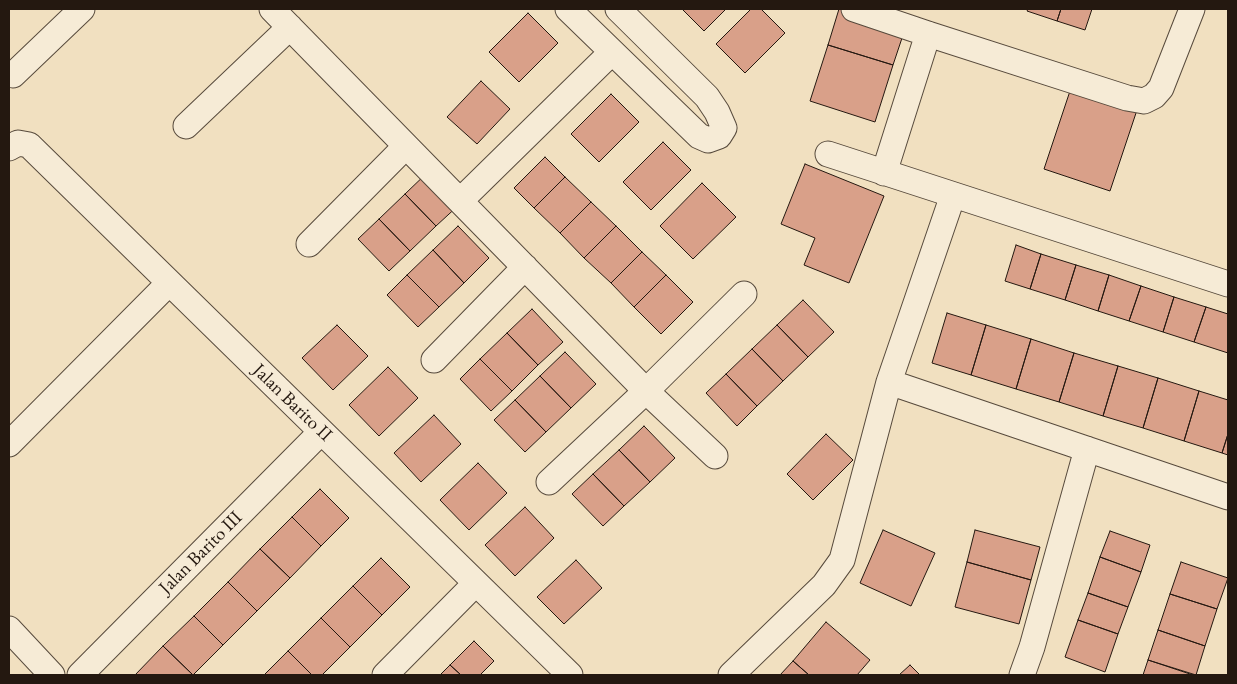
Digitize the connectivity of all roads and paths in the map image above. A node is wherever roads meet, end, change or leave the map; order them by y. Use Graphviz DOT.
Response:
graph roads {
  1 [pos="82,9"];
  2 [pos="272,9"];
  3 [pos="568,9"];
  4 [pos="618,9"];
  5 [pos="854,9"];
  6 [pos="1192,9"];
  7 [pos="290,27"];
  8 [pos="928,34"];
  9 [pos="612,52"];
  10 [pos="13,75"];
  11 [pos="186,126"];
  12 [pos="406,146"];
  13 [pos="9,148"];
  14 [pos="828,154"];
  15 [pos="884,173"];
  16 [pos="954,195"];
  17 [pos="460,201"];
  18 [pos="309,244"];
  19 [pos="525,266"];
  20 [pos="169,283"];
  21 [pos="1228,284"];
  22 [pos="744,294"];
  23 [pos="434,360"];
  24 [pos="889,382"];
  25 [pos="646,391"];
  26 [pos="322,432"];
  27 [pos="9,444"];
  28 [pos="1087,449"];
  29 [pos="714,456"];
  30 [pos="549,482"];
  31 [pos="1228,497"];
  32 [pos="476,583"];
  33 [pos="9,629"];
  34 [pos="52,675"];
  35 [pos="80,675"];
  36 [pos="385,675"];
  37 [pos="570,675"];
  38 [pos="731,675"];
  39 [pos="1022,675"];
  1 -- 10 [label="street"];
  2 -- 7 [label="street"];
  3 -- 9 [label="street"];
  4 -- 9 [label="street"];
  5 -- 8 [label="street"];
  6 -- 8 [label="street"];
  7 -- 11 [label="street"];
  7 -- 12 [label="street"];
  8 -- 15 [label="street"];
  9 -- 17 [label="street"];
  12 -- 17 [label="street"];
  12 -- 18 [label="street"];
  13 -- 20 [label="street, Jalan Barito II"];
  14 -- 15 [label="street"];
  15 -- 16 [label="street"];
  16 -- 21 [label="street"];
  16 -- 24 [label="street"];
  17 -- 19 [label="street"];
  19 -- 23 [label="street"];
  19 -- 25 [label="street"];
  20 -- 26 [label="street, Jalan Barito II"];
  20 -- 27 [label="street"];
  22 -- 25 [label="street"];
  24 -- 28 [label="street"];
  24 -- 38 [label="street"];
  25 -- 29 [label="street"];
  25 -- 30 [label="street"];
  26 -- 32 [label="street, Jalan Barito II"];
  26 -- 35 [label="street, Jalan Barito III"];
  28 -- 31 [label="street"];
  28 -- 39 [label="street"];
  32 -- 36 [label="street"];
  32 -- 37 [label="street, Jalan Barito II"];
  33 -- 34 [label="street"];
}
